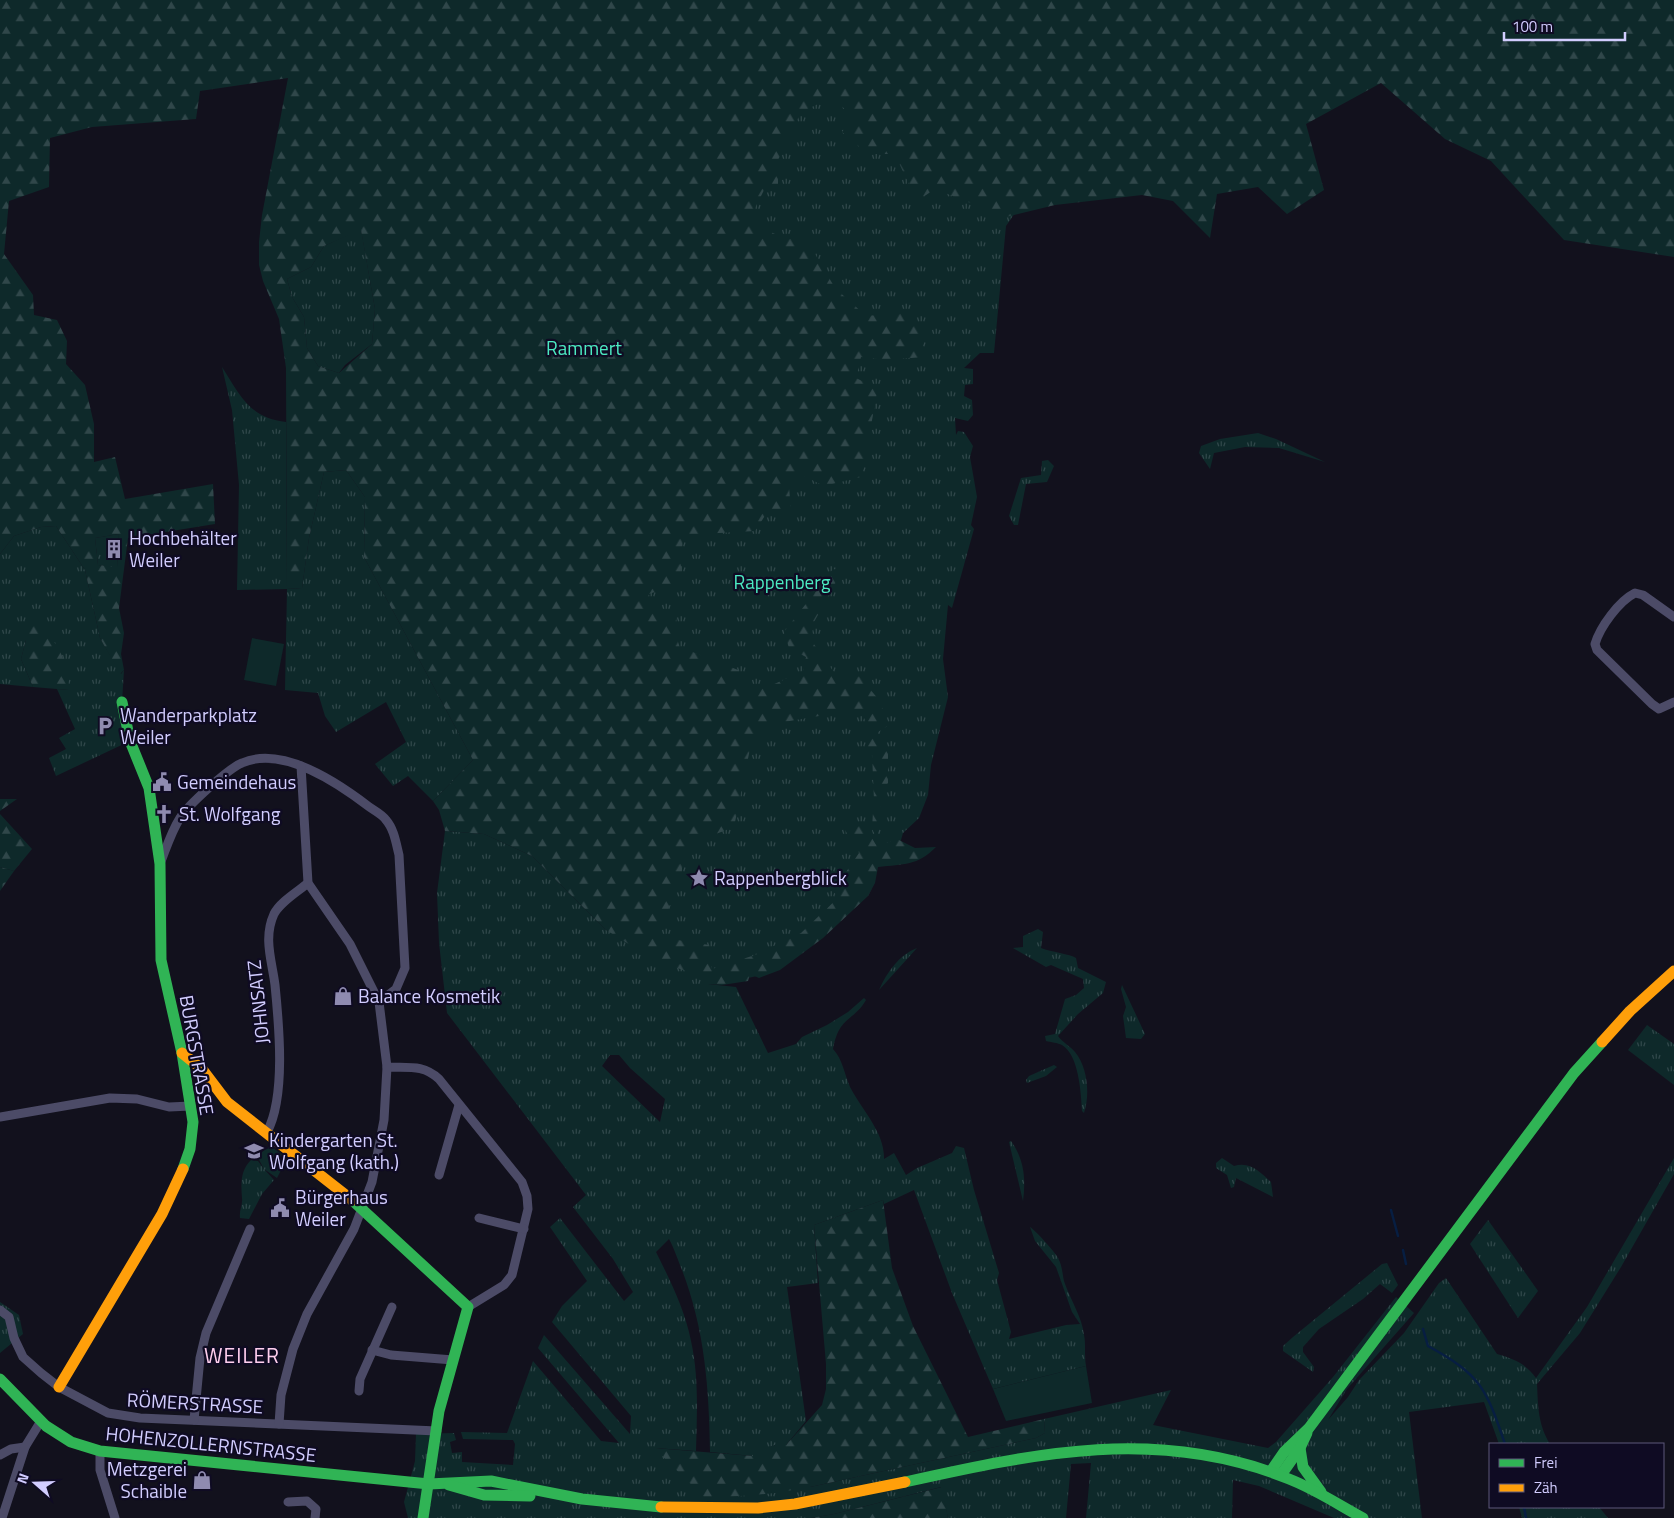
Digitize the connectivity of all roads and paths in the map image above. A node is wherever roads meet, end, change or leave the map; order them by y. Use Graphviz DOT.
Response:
graph roads {
  1 [pos="1674,618"];
  2 [pos="122,702"];
  3 [pos="1674,702"];
  4 [pos="301,766"];
  5 [pos="160,864"];
  6 [pos="308,883"];
  7 [pos="1674,970"];
  8 [pos="380,1002"];
  9 [pos="182,1053"];
  10 [pos="387,1067"];
  11 [pos="458,1105"];
  12 [pos="191,1106"];
  13 [pos="0,1117"];
  14 [pos="268,1132"];
  15 [pos="439,1175"];
  16 [pos="361,1207"];
  17 [pos="479,1218"];
  18 [pos="524,1228"];
  19 [pos="250,1229"];
  20 [pos="468,1306"];
  21 [pos="392,1307"];
  22 [pos="0,1310"];
  23 [pos="372,1350"];
  24 [pos="454,1360"];
  25 [pos="0,1379"];
  26 [pos="59,1386"];
  27 [pos="359,1391"];
  28 [pos="194,1420"];
  29 [pos="40,1421"];
  30 [pos="279,1424"];
  31 [pos="1308,1428"];
  32 [pos="437,1431"];
  33 [pos="25,1447"];
  34 [pos="1300,1448"];
  35 [pos="100,1451"];
  36 [pos="0,1455"];
  37 [pos="1276,1473"];
  38 [pos="429,1484"];
  39 [pos="1323,1494"];
  40 [pos="288,1502"];
  41 [pos="2,1518"];
  42 [pos="115,1518"];
  43 [pos="315,1518"];
  44 [pos="423,1518"];
  45 [pos="1363,1518"];
  1 -- 3 [label="street"];
  2 -- 5 [label="main road, BURGSTRASSE"];
  4 -- 5 [label="street"];
  4 -- 6 [label="street"];
  4 -- 8 [label="street"];
  5 -- 9 [label="main road, BURGSTRASSE"];
  6 -- 8 [label="street"];
  6 -- 14 [label="street, JOHNSATZ"];
  7 -- 31 [label="main road"];
  8 -- 10 [label="street"];
  9 -- 12 [label="main road, BURGSTRASSE"];
  9 -- 14 [label="main road"];
  10 -- 11 [label="street"];
  10 -- 16 [label="street"];
  11 -- 15 [label="street"];
  11 -- 18 [label="street"];
  12 -- 13 [label="street"];
  12 -- 26 [label="main road, BURGSTRASSE"];
  14 -- 16 [label="main road"];
  16 -- 20 [label="main road"];
  16 -- 30 [label="street"];
  17 -- 18 [label="street"];
  18 -- 20 [label="street"];
  19 -- 28 [label="street"];
  20 -- 24 [label="main road"];
  21 -- 23 [label="street"];
  22 -- 26 [label="street, RÖMERSTRASSE"];
  23 -- 24 [label="street"];
  23 -- 27 [label="street"];
  24 -- 32 [label="main road"];
  25 -- 29 [label="main road, HOHENZOLLERNSTRASSE"];
  26 -- 28 [label="street, RÖMERSTRASSE"];
  28 -- 30 [label="street, RÖMERSTRASSE"];
  29 -- 33 [label="street"];
  29 -- 35 [label="main road, HOHENZOLLERNSTRASSE"];
  30 -- 32 [label="street, RÖMERSTRASSE"];
  31 -- 34 [label="main road"];
  31 -- 37 [label="main road"];
  32 -- 38 [label="main road"];
  33 -- 36 [label="street"];
  33 -- 41 [label="street"];
  34 -- 37 [label="main road"];
  34 -- 39 [label="main road"];
  35 -- 38 [label="main road, HOHENZOLLERNSTRASSE"];
  35 -- 42 [label="street"];
  37 -- 38 [label="main road, HOHENZOLLERNSTRASSE"];
  37 -- 39 [label="main road, HOHENZOLLERNSTRASSE"];
  38 -- 44 [label="main road"];
  39 -- 45 [label="main road, HOHENZOLLERNSTRASSE"];
  40 -- 43 [label="street"];
}
